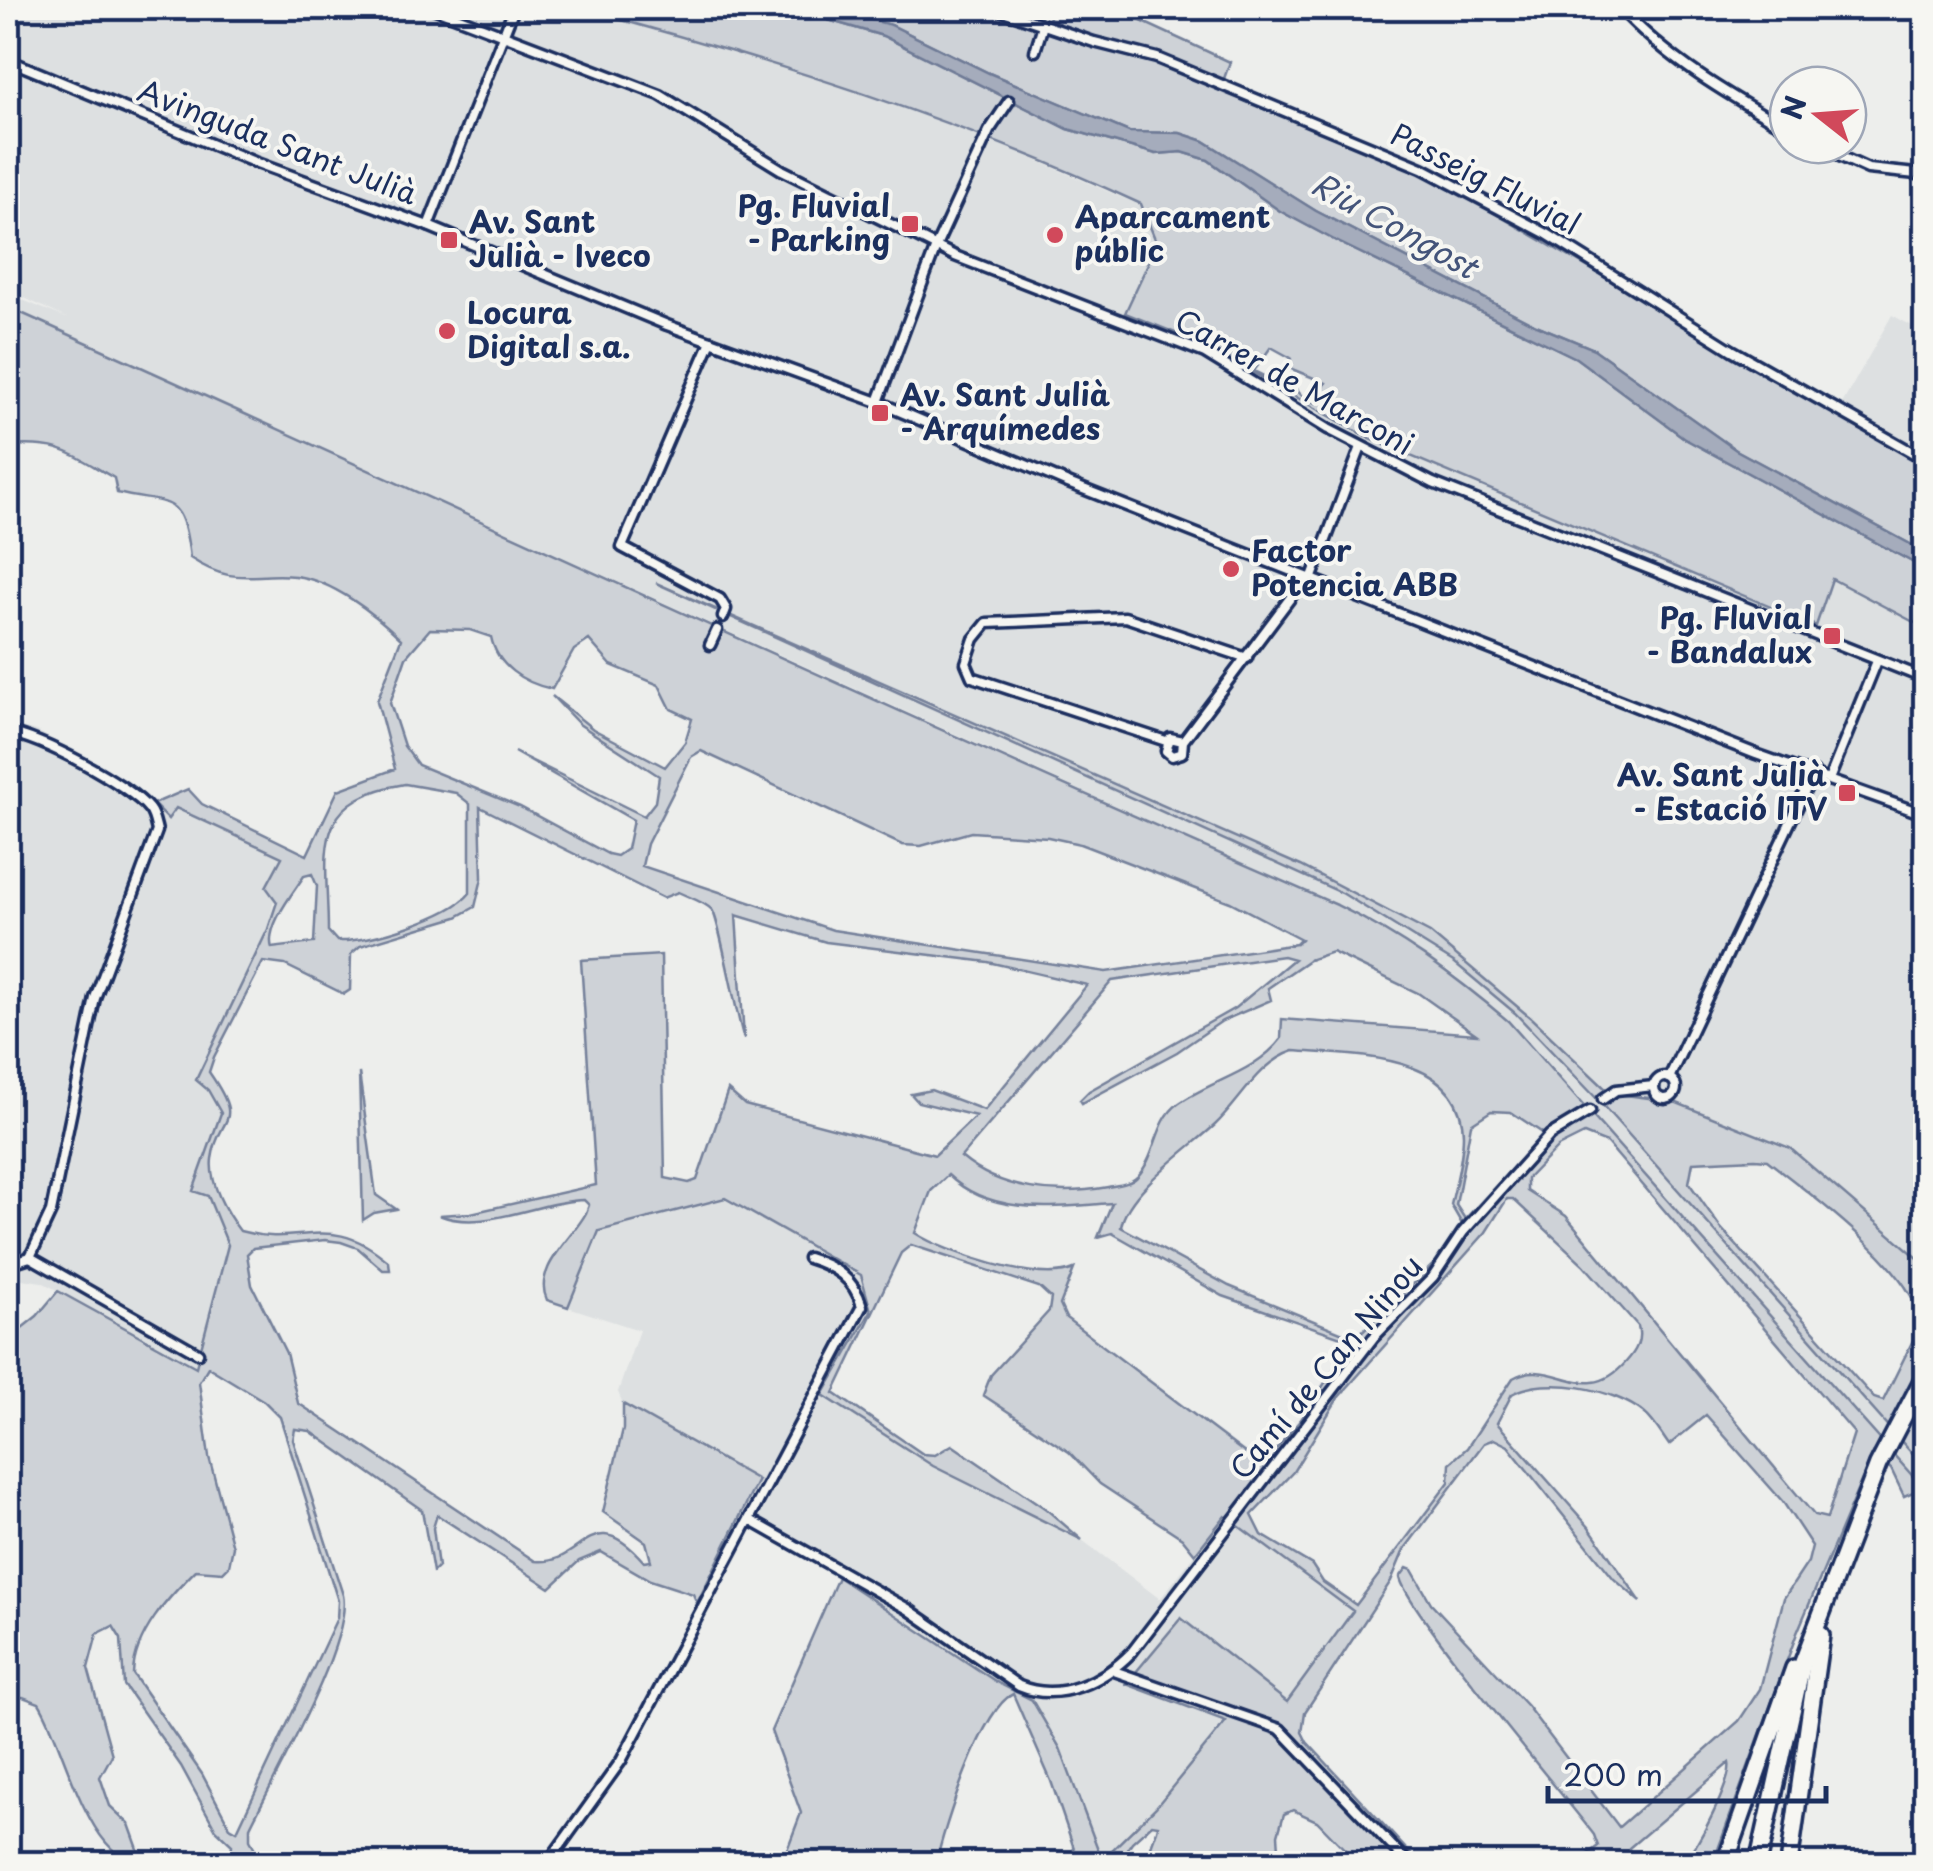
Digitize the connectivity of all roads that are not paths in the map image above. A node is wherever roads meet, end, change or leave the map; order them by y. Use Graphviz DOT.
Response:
graph roads {
  1 [pos="432,8"];
  2 [pos="514,8"];
  3 [pos="994,8"];
  4 [pos="1620,8"];
  5 [pos="1043,25"];
  6 [pos="506,32"];
  7 [pos="1035,51"];
  8 [pos="8,60"];
  9 [pos="1008,101"];
  10 [pos="1768,118"];
  11 [pos="1859,165"];
  12 [pos="1926,175"];
  13 [pos="428,226"];
  14 [pos="937,244"];
  15 [pos="712,341"];
  16 [pos="878,402"];
  17 [pos="1361,448"];
  18 [pos="1926,460"];
  19 [pos="1312,577"];
  20 [pos="723,617"];
  21 [pos="716,630"];
  22 [pos="710,644"];
  23 [pos="1246,658"];
  24 [pos="1877,660"];
  25 [pos="1926,679"];
  26 [pos="8,732"];
  27 [pos="1183,741"];
  28 [pos="1166,742"];
  29 [pos="1814,772"];
  30 [pos="1830,778"];
  31 [pos="1926,815"];
  32 [pos="1669,1078"];
  33 [pos="1654,1086"];
  34 [pos="1603,1099"];
  35 [pos="1590,1111"];
  36 [pos="30,1256"];
  37 [pos="808,1258"];
  38 [pos="8,1264"];
  39 [pos="198,1354"];
  40 [pos="1926,1373"];
  41 [pos="750,1520"];
  42 [pos="1838,1563"];
  43 [pos="1114,1671"];
  44 [pos="546,1864"];
  45 [pos="1409,1864"];
  46 [pos="1725,1864"];
  47 [pos="1758,1864"];
  48 [pos="1789,1864"];
  1 -- 6 [label="street, Carrer de Marconi"];
  2 -- 6 [label="street"];
  3 -- 5 [label="street, Passeig Fluvial"];
  4 -- 10 [label="street"];
  5 -- 7 [label="street"];
  5 -- 18 [label="street, Passeig Fluvial"];
  6 -- 13 [label="street"];
  6 -- 14 [label="street, Carrer de Marconi"];
  8 -- 13 [label="street, Avinguda Sant Julià"];
  9 -- 14 [label="street"];
  11 -- 12 [label="street"];
  13 -- 15 [label="street, Avinguda Sant Julià"];
  14 -- 16 [label="street"];
  14 -- 17 [label="street, Carrer de Marconi"];
  15 -- 16 [label="street, Avinguda Sant Julià"];
  15 -- 20 [label="street"];
  16 -- 19 [label="street, Avinguda Sant Julià"];
  17 -- 19 [label="street"];
  17 -- 24 [label="street, Carrer de Marconi"];
  19 -- 23 [label="street"];
  19 -- 29 [label="street, Avinguda Sant Julià"];
  21 -- 22 [label="street"];
  23 -- 27 [label="street"];
  23 -- 28 [label="street"];
  24 -- 25 [label="street, Carrer de Marconi"];
  24 -- 30 [label="street"];
  26 -- 36 [label="street"];
  27 -- 28 [label="street"];
  27 -- 28 [label="street"];
  29 -- 30 [label="street, Avinguda Sant Julià"];
  29 -- 32 [label="street"];
  30 -- 31 [label="street, Avinguda Sant Julià"];
  32 -- 33 [label="street"];
  32 -- 33 [label="street"];
  33 -- 34 [label="street"];
  35 -- 43 [label="street, Camí de Can Ninou"];
  36 -- 38 [label="street"];
  36 -- 39 [label="street"];
  37 -- 41 [label="street"];
  40 -- 42 [label="highway"];
  41 -- 43 [label="street"];
  41 -- 44 [label="street"];
  42 -- 46 [label="highway"];
  42 -- 47 [label="highway"];
  42 -- 48 [label="highway"];
  43 -- 45 [label="street"];
}
